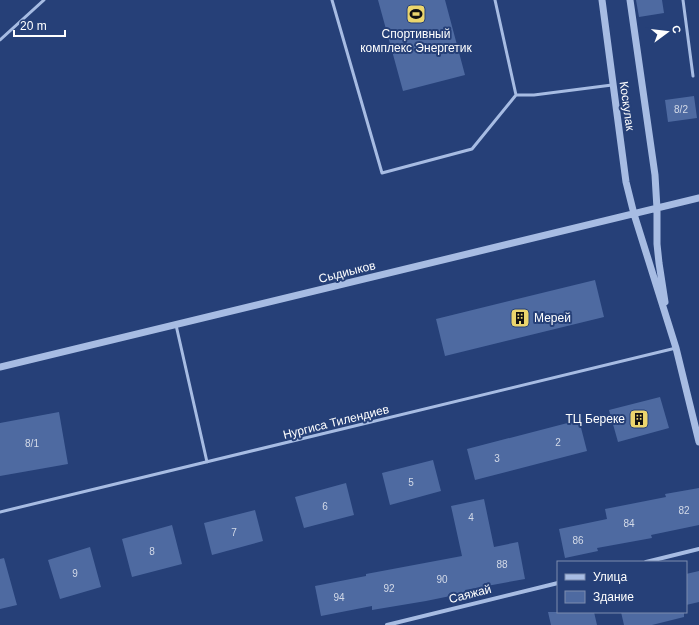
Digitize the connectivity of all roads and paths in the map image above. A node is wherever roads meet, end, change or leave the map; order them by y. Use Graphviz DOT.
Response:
graph roads {
  1 [pos="44,0"];
  2 [pos="332,0"];
  3 [pos="495,0"];
  4 [pos="602,0"];
  5 [pos="630,0"];
  6 [pos="683,0"];
  7 [pos="0,40"];
  8 [pos="693,76"];
  9 [pos="613,85"];
  10 [pos="516,95"];
  11 [pos="699,198"];
  12 [pos="657,209"];
  13 [pos="634,214"];
  14 [pos="176,325"];
  15 [pos="670,328"];
  16 [pos="676,348"];
  17 [pos="0,367"];
  18 [pos="699,442"];
  19 [pos="207,462"];
  20 [pos="0,512"];
  21 [pos="699,549"];
  22 [pos="650,561"];
  23 [pos="557,583"];
  24 [pos="387,625"];
  1 -- 7 [label="lane"];
  2 -- 10 [label="lane"];
  3 -- 10 [label="lane"];
  4 -- 9 [label="street, Коскулак"];
  5 -- 12 [label="street, Коскулак"];
  6 -- 8 [label="lane"];
  9 -- 10 [label="lane"];
  9 -- 13 [label="street, Коскулак"];
  11 -- 12 [label="street, Сыдиыков"];
  12 -- 13 [label="street, Сыдиыков"];
  12 -- 15 [label="street, Коскулак"];
  13 -- 14 [label="street, Сыдиыков"];
  13 -- 15 [label="street, Коскулак"];
  14 -- 17 [label="street, Сыдиыков"];
  14 -- 19 [label="lane"];
  15 -- 16 [label="street"];
  16 -- 18 [label="street"];
  16 -- 19 [label="lane, Нургиса Тилендиев"];
  19 -- 20 [label="lane, Нургиса Тилендиев"];
  21 -- 22 [label="street"];
  23 -- 24 [label="street, Саяжай"];
}
